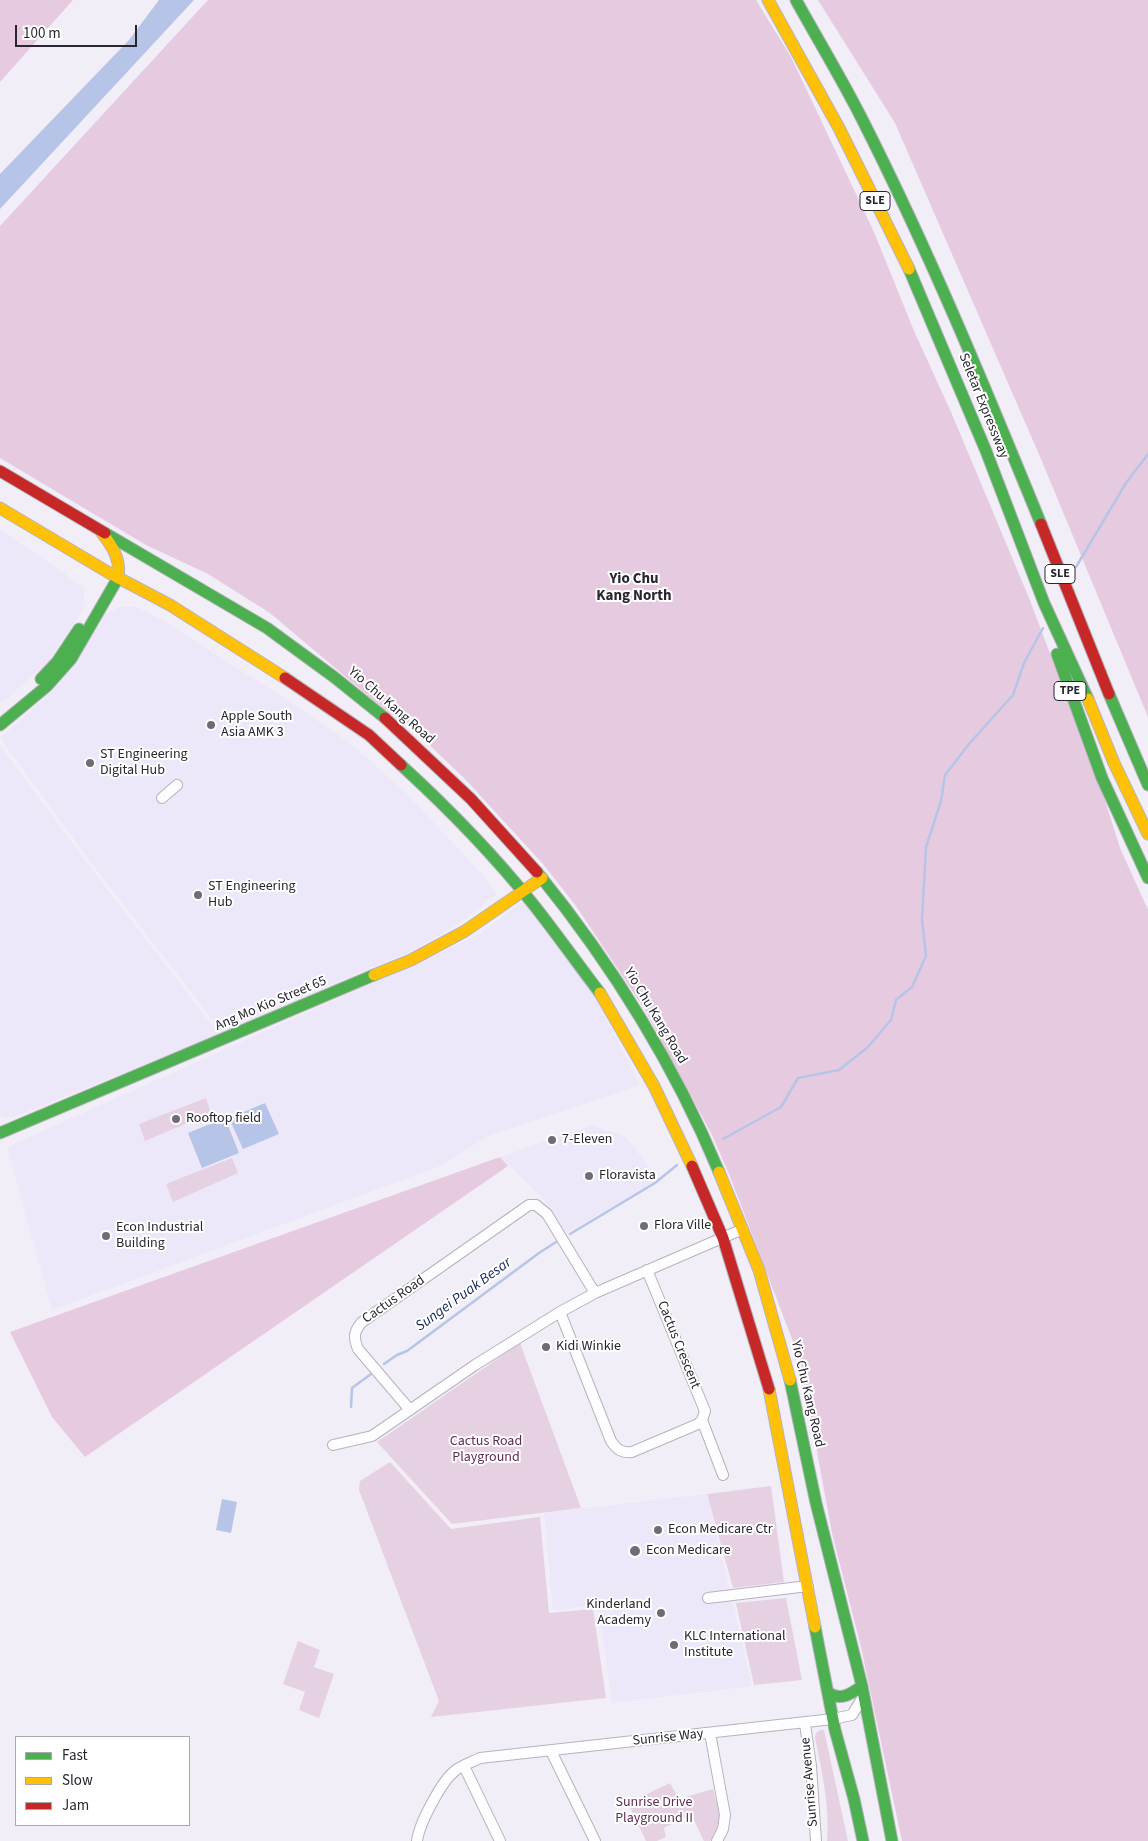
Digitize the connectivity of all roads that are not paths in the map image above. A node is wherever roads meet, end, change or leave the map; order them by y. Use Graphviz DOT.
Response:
graph roads {
  1 [pos="768,0"];
  2 [pos="796,0"];
  3 [pos="0,471"];
  4 [pos="0,508"];
  5 [pos="98,527"];
  6 [pos="151,559"];
  7 [pos="116,573"];
  8 [pos="1044,603"];
  9 [pos="0,714"];
  10 [pos="0,724"];
  11 [pos="178,785"];
  12 [pos="1148,785"];
  13 [pos="162,798"];
  14 [pos="1148,834"];
  15 [pos="542,878"];
  16 [pos="1148,878"];
  17 [pos="523,892"];
  18 [pos="0,1133"];
  19 [pos="744,1230"];
  20 [pos="723,1238"];
  21 [pos="647,1270"];
  22 [pos="595,1293"];
  23 [pos="560,1312"];
  24 [pos="410,1410"];
  25 [pos="702,1420"];
  26 [pos="333,1445"];
  27 [pos="723,1475"];
  28 [pos="816,1503"];
  29 [pos="795,1514"];
  30 [pos="808,1586"];
  31 [pos="708,1598"];
  32 [pos="862,1692"];
  33 [pos="829,1693"];
  34 [pos="833,1719"];
  35 [pos="804,1724"];
  36 [pos="710,1733"];
  37 [pos="551,1750"];
  38 [pos="464,1766"];
  39 [pos="417,1841"];
  40 [pos="500,1841"];
  41 [pos="595,1841"];
  42 [pos="717,1841"];
  43 [pos="816,1841"];
  44 [pos="863,1841"];
  45 [pos="892,1841"];
  1 -- 8 [label="main road, Seletar Expressway / SLE"];
  2 -- 12 [label="main road, Seletar Expressway / SLE"];
  3 -- 5 [label="main road, Yio Chu Kang Road"];
  4 -- 7 [label="main road"];
  5 -- 6 [label="main road, Yio Chu Kang Road"];
  5 -- 7 [label="main road"];
  6 -- 7 [label="main road"];
  6 -- 15 [label="main road, Yio Chu Kang Road"];
  7 -- 9 [label="main road"];
  7 -- 10 [label="main road"];
  7 -- 17 [label="main road"];
  8 -- 14 [label="main road, Seletar Expressway / SLE"];
  8 -- 16 [label="main road, TPE"];
  11 -- 13 [label="street"];
  15 -- 17 [label="main road, Ang Mo Kio Street 65"];
  15 -- 19 [label="main road, Yio Chu Kang Road"];
  17 -- 18 [label="main road, Ang Mo Kio Street 65"];
  17 -- 20 [label="main road"];
  19 -- 20 [label="street"];
  19 -- 28 [label="main road, Yio Chu Kang Road"];
  20 -- 21 [label="street"];
  20 -- 29 [label="main road"];
  21 -- 22 [label="street"];
  21 -- 25 [label="street, Cactus Crescent"];
  22 -- 23 [label="street"];
  22 -- 24 [label="street, Cactus Road"];
  23 -- 24 [label="street"];
  23 -- 25 [label="street"];
  24 -- 26 [label="street"];
  25 -- 27 [label="street, Cactus Crescent"];
  28 -- 29 [label="main road"];
  28 -- 32 [label="main road, Yio Chu Kang Road"];
  29 -- 30 [label="main road"];
  30 -- 31 [label="street"];
  30 -- 33 [label="main road"];
  32 -- 33 [label="main road"];
  32 -- 34 [label="street, Sunrise Way"];
  32 -- 45 [label="main road, Yio Chu Kang Road"];
  33 -- 34 [label="main road"];
  34 -- 35 [label="street, Sunrise Way"];
  34 -- 44 [label="main road"];
  35 -- 36 [label="street, Sunrise Way"];
  35 -- 43 [label="street, Sunrise Avenue"];
  36 -- 37 [label="street, Sunrise Way"];
  36 -- 42 [label="street"];
  37 -- 38 [label="street, Sunrise Way"];
  37 -- 41 [label="street"];
  38 -- 39 [label="street"];
  38 -- 40 [label="street"];
}
